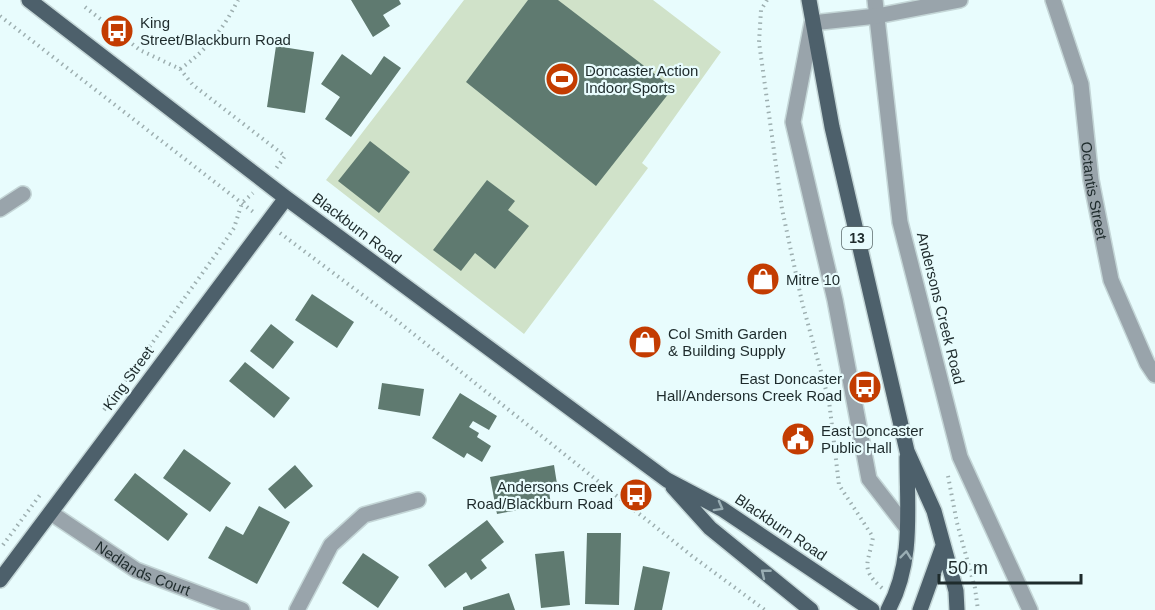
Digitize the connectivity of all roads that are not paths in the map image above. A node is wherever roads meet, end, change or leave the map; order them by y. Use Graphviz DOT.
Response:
graph roads {
  1 [pos="29,0"];
  2 [pos="809,0"];
  3 [pos="875,0"];
  4 [pos="960,0"];
  5 [pos="1053,0"];
  6 [pos="877,16"];
  7 [pos="812,23"];
  8 [pos="23,194"];
  9 [pos="286,198"];
  10 [pos="0,209"];
  11 [pos="1155,375"];
  12 [pos="907,451"];
  13 [pos="667,480"];
  14 [pos="418,500"];
  15 [pos="51,513"];
  16 [pos="907,528"];
  17 [pos="943,546"];
  18 [pos="0,580"];
  19 [pos="891,604"];
  20 [pos="235,609"];
  21 [pos="297,610"];
  22 [pos="810,610"];
  23 [pos="872,610"];
  24 [pos="920,610"];
  25 [pos="957,610"];
  26 [pos="1030,610"];
  1 -- 9 [label="main road, Blackburn Road"];
  2 -- 7 [label="main road, 13"];
  3 -- 6 [label="street, Andersons Creek Road"];
  4 -- 6 [label="street"];
  5 -- 11 [label="street, Octantis Street"];
  6 -- 7 [label="street"];
  6 -- 26 [label="street, Andersons Creek Road"];
  7 -- 12 [label="main road, 13"];
  7 -- 16 [label="street"];
  8 -- 10 [label="street"];
  9 -- 13 [label="main road, Blackburn Road"];
  9 -- 15 [label="main road, King Street"];
  12 -- 16 [label="main road, 13"];
  12 -- 17 [label="main road, 13"];
  22 -- 13 [label="main road, Blackburn Road, one-way"];
  13 -- 23 [label="main road, Blackburn Road, one-way"];
  14 -- 21 [label="street"];
  15 -- 18 [label="main road, King Street"];
  15 -- 20 [label="street, Nedlands Court"];
  19 -- 16 [label="main road, 13, one-way"];
  17 -- 24 [label="main road"];
  17 -- 25 [label="main road, 13"];
}
